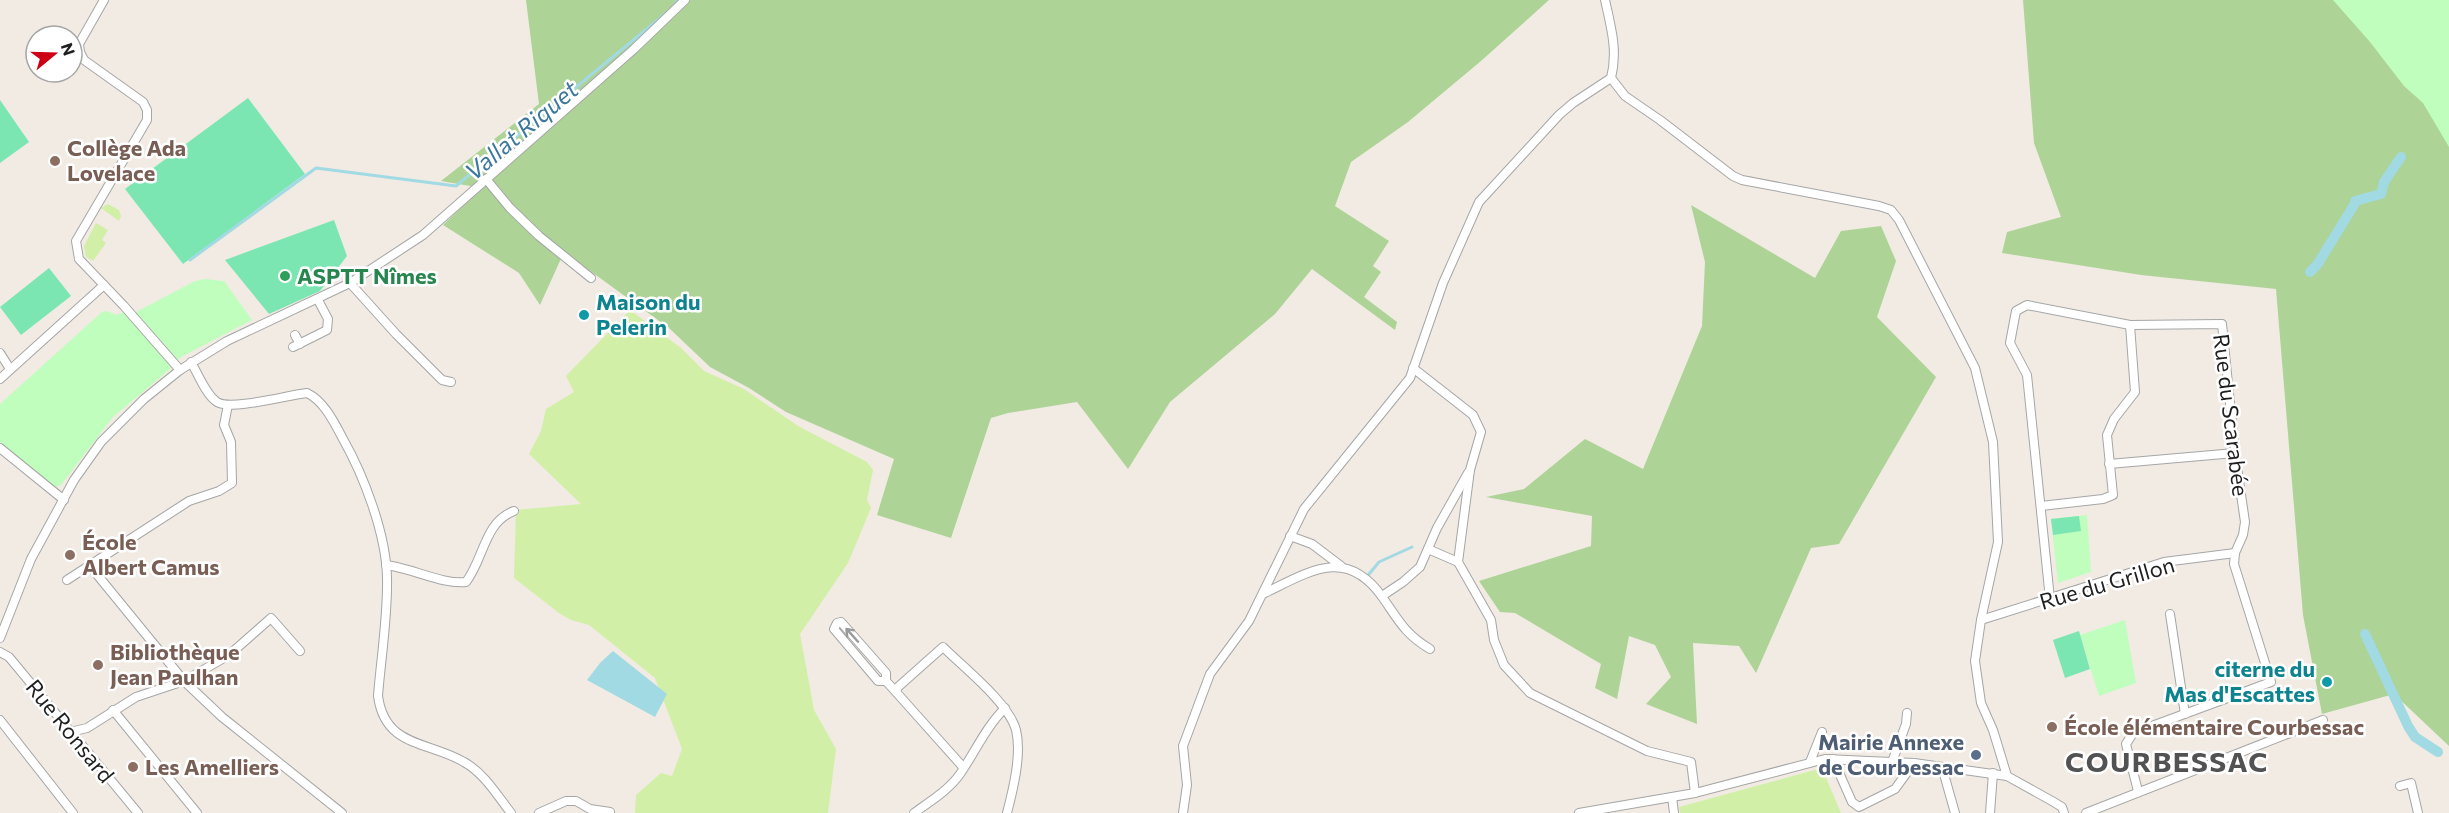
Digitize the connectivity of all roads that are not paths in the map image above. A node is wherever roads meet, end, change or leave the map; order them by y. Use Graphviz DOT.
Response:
graph roads {
  1 [pos="104,0"];
  2 [pos="685,0"];
  3 [pos="1605,0"];
  4 [pos="1611,78"];
  5 [pos="486,179"];
  6 [pos="591,278"];
  7 [pos="350,283"];
  8 [pos="104,285"];
  9 [pos="318,300"];
  10 [pos="2130,325"];
  11 [pos="295,335"];
  12 [pos="0,353"];
  13 [pos="191,363"];
  14 [pos="1413,368"];
  15 [pos="10,369"];
  16 [pos="180,370"];
  17 [pos="0,379"];
  18 [pos="451,382"];
  19 [pos="228,405"];
  20 [pos="0,448"];
  21 [pos="2235,453"];
  22 [pos="2109,464"];
  23 [pos="1470,470"];
  24 [pos="64,500"];
  25 [pos="2041,506"];
  26 [pos="513,511"];
  27 [pos="1290,536"];
  28 [pos="1428,549"];
  29 [pos="2235,554"];
  30 [pos="1458,562"];
  31 [pos="386,565"];
  32 [pos="90,566"];
  33 [pos="1341,566"];
  34 [pos="67,580"];
  35 [pos="1265,593"];
  36 [pos="1382,596"];
  37 [pos="2050,599"];
  38 [pos="2170,614"];
  39 [pos="1981,620"];
  40 [pos="0,638"];
  41 [pos="1430,649"];
  42 [pos="300,651"];
  43 [pos="0,652"];
  44 [pos="184,681"];
  45 [pos="886,681"];
  46 [pos="896,692"];
  47 [pos="1005,708"];
  48 [pos="113,710"];
  49 [pos="1907,713"];
  50 [pos="2185,714"];
  51 [pos="0,720"];
  52 [pos="2323,720"];
  53 [pos="70,732"];
  54 [pos="1822,732"];
  55 [pos="1833,759"];
  56 [pos="1810,762"];
  57 [pos="1892,762"];
  58 [pos="1914,763"];
  59 [pos="963,766"];
  60 [pos="1942,767"];
  61 [pos="1993,773"];
  62 [pos="2007,776"];
  63 [pos="2400,786"];
  64 [pos="2138,791"];
  65 [pos="1695,793"];
  66 [pos="1672,797"];
  67 [pos="610,812"];
  68 [pos="73,813"];
  69 [pos="138,813"];
  70 [pos="196,813"];
  71 [pos="342,813"];
  72 [pos="511,813"];
  73 [pos="539,813"];
  74 [pos="914,813"];
  75 [pos="1007,813"];
  76 [pos="1183,813"];
  77 [pos="1579,813"];
  78 [pos="1674,813"];
  79 [pos="1955,813"];
  80 [pos="1990,813"];
  81 [pos="2064,813"];
  82 [pos="2086,813"];
  83 [pos="2418,813"];
  1 -- 8 [label="street"];
  2 -- 5 [label="street"];
  3 -- 4 [label="street"];
  4 -- 14 [label="street"];
  4 -- 39 [label="street"];
  5 -- 6 [label="street"];
  5 -- 7 [label="street"];
  7 -- 9 [label="street"];
  7 -- 18 [label="street"];
  8 -- 15 [label="street"];
  8 -- 16 [label="street"];
  9 -- 11 [label="street"];
  9 -- 13 [label="street"];
  10 -- 21 [label="street, Rue du Scarabée"];
  10 -- 22 [label="street"];
  10 -- 25 [label="street, Rue du Scarabée"];
  12 -- 15 [label="street"];
  13 -- 16 [label="street"];
  13 -- 19 [label="street"];
  14 -- 23 [label="street"];
  14 -- 27 [label="street"];
  15 -- 17 [label="street"];
  16 -- 24 [label="street"];
  19 -- 31 [label="street"];
  19 -- 32 [label="street"];
  20 -- 24 [label="street"];
  21 -- 22 [label="street"];
  21 -- 29 [label="street, Rue du Scarabée"];
  22 -- 25 [label="street"];
  23 -- 28 [label="street"];
  23 -- 30 [label="street"];
  24 -- 40 [label="street"];
  25 -- 37 [label="street, Rue du Scarabée"];
  26 -- 31 [label="street"];
  27 -- 33 [label="street"];
  27 -- 35 [label="street"];
  28 -- 30 [label="street"];
  28 -- 36 [label="street"];
  29 -- 37 [label="street, Rue du Grillon"];
  29 -- 50 [label="street, Rue du Scarabée"];
  30 -- 65 [label="street"];
  31 -- 72 [label="street"];
  32 -- 34 [label="street"];
  32 -- 44 [label="street"];
  33 -- 35 [label="street"];
  33 -- 36 [label="street"];
  35 -- 76 [label="street"];
  36 -- 41 [label="street"];
  37 -- 39 [label="street, Rue du Grillon"];
  38 -- 50 [label="street"];
  39 -- 62 [label="street"];
  42 -- 44 [label="street"];
  43 -- 53 [label="street, Rue Ronsard"];
  44 -- 48 [label="street"];
  44 -- 71 [label="street"];
  45 -- 45 [label="street, one-way"];
  45 -- 46 [label="street"];
  46 -- 47 [label="street"];
  46 -- 59 [label="street"];
  47 -- 59 [label="street"];
  47 -- 75 [label="street"];
  48 -- 53 [label="street"];
  48 -- 70 [label="street"];
  49 -- 57 [label="street"];
  50 -- 64 [label="street, Rue du Scarabée"];
  51 -- 68 [label="street"];
  52 -- 64 [label="street"];
  53 -- 69 [label="street, Rue Ronsard"];
  54 -- 56 [label="street"];
  55 -- 56 [label="street"];
  55 -- 57 [label="street"];
  55 -- 58 [label="street"];
  56 -- 65 [label="street"];
  57 -- 58 [label="street"];
  58 -- 60 [label="street"];
  59 -- 74 [label="street"];
  60 -- 61 [label="street"];
  60 -- 79 [label="street"];
  61 -- 62 [label="street"];
  61 -- 80 [label="street"];
  62 -- 81 [label="street"];
  63 -- 83 [label="street"];
  64 -- 82 [label="street"];
  65 -- 66 [label="street"];
  66 -- 77 [label="street"];
  66 -- 78 [label="street"];
  67 -- 73 [label="street"];
}
